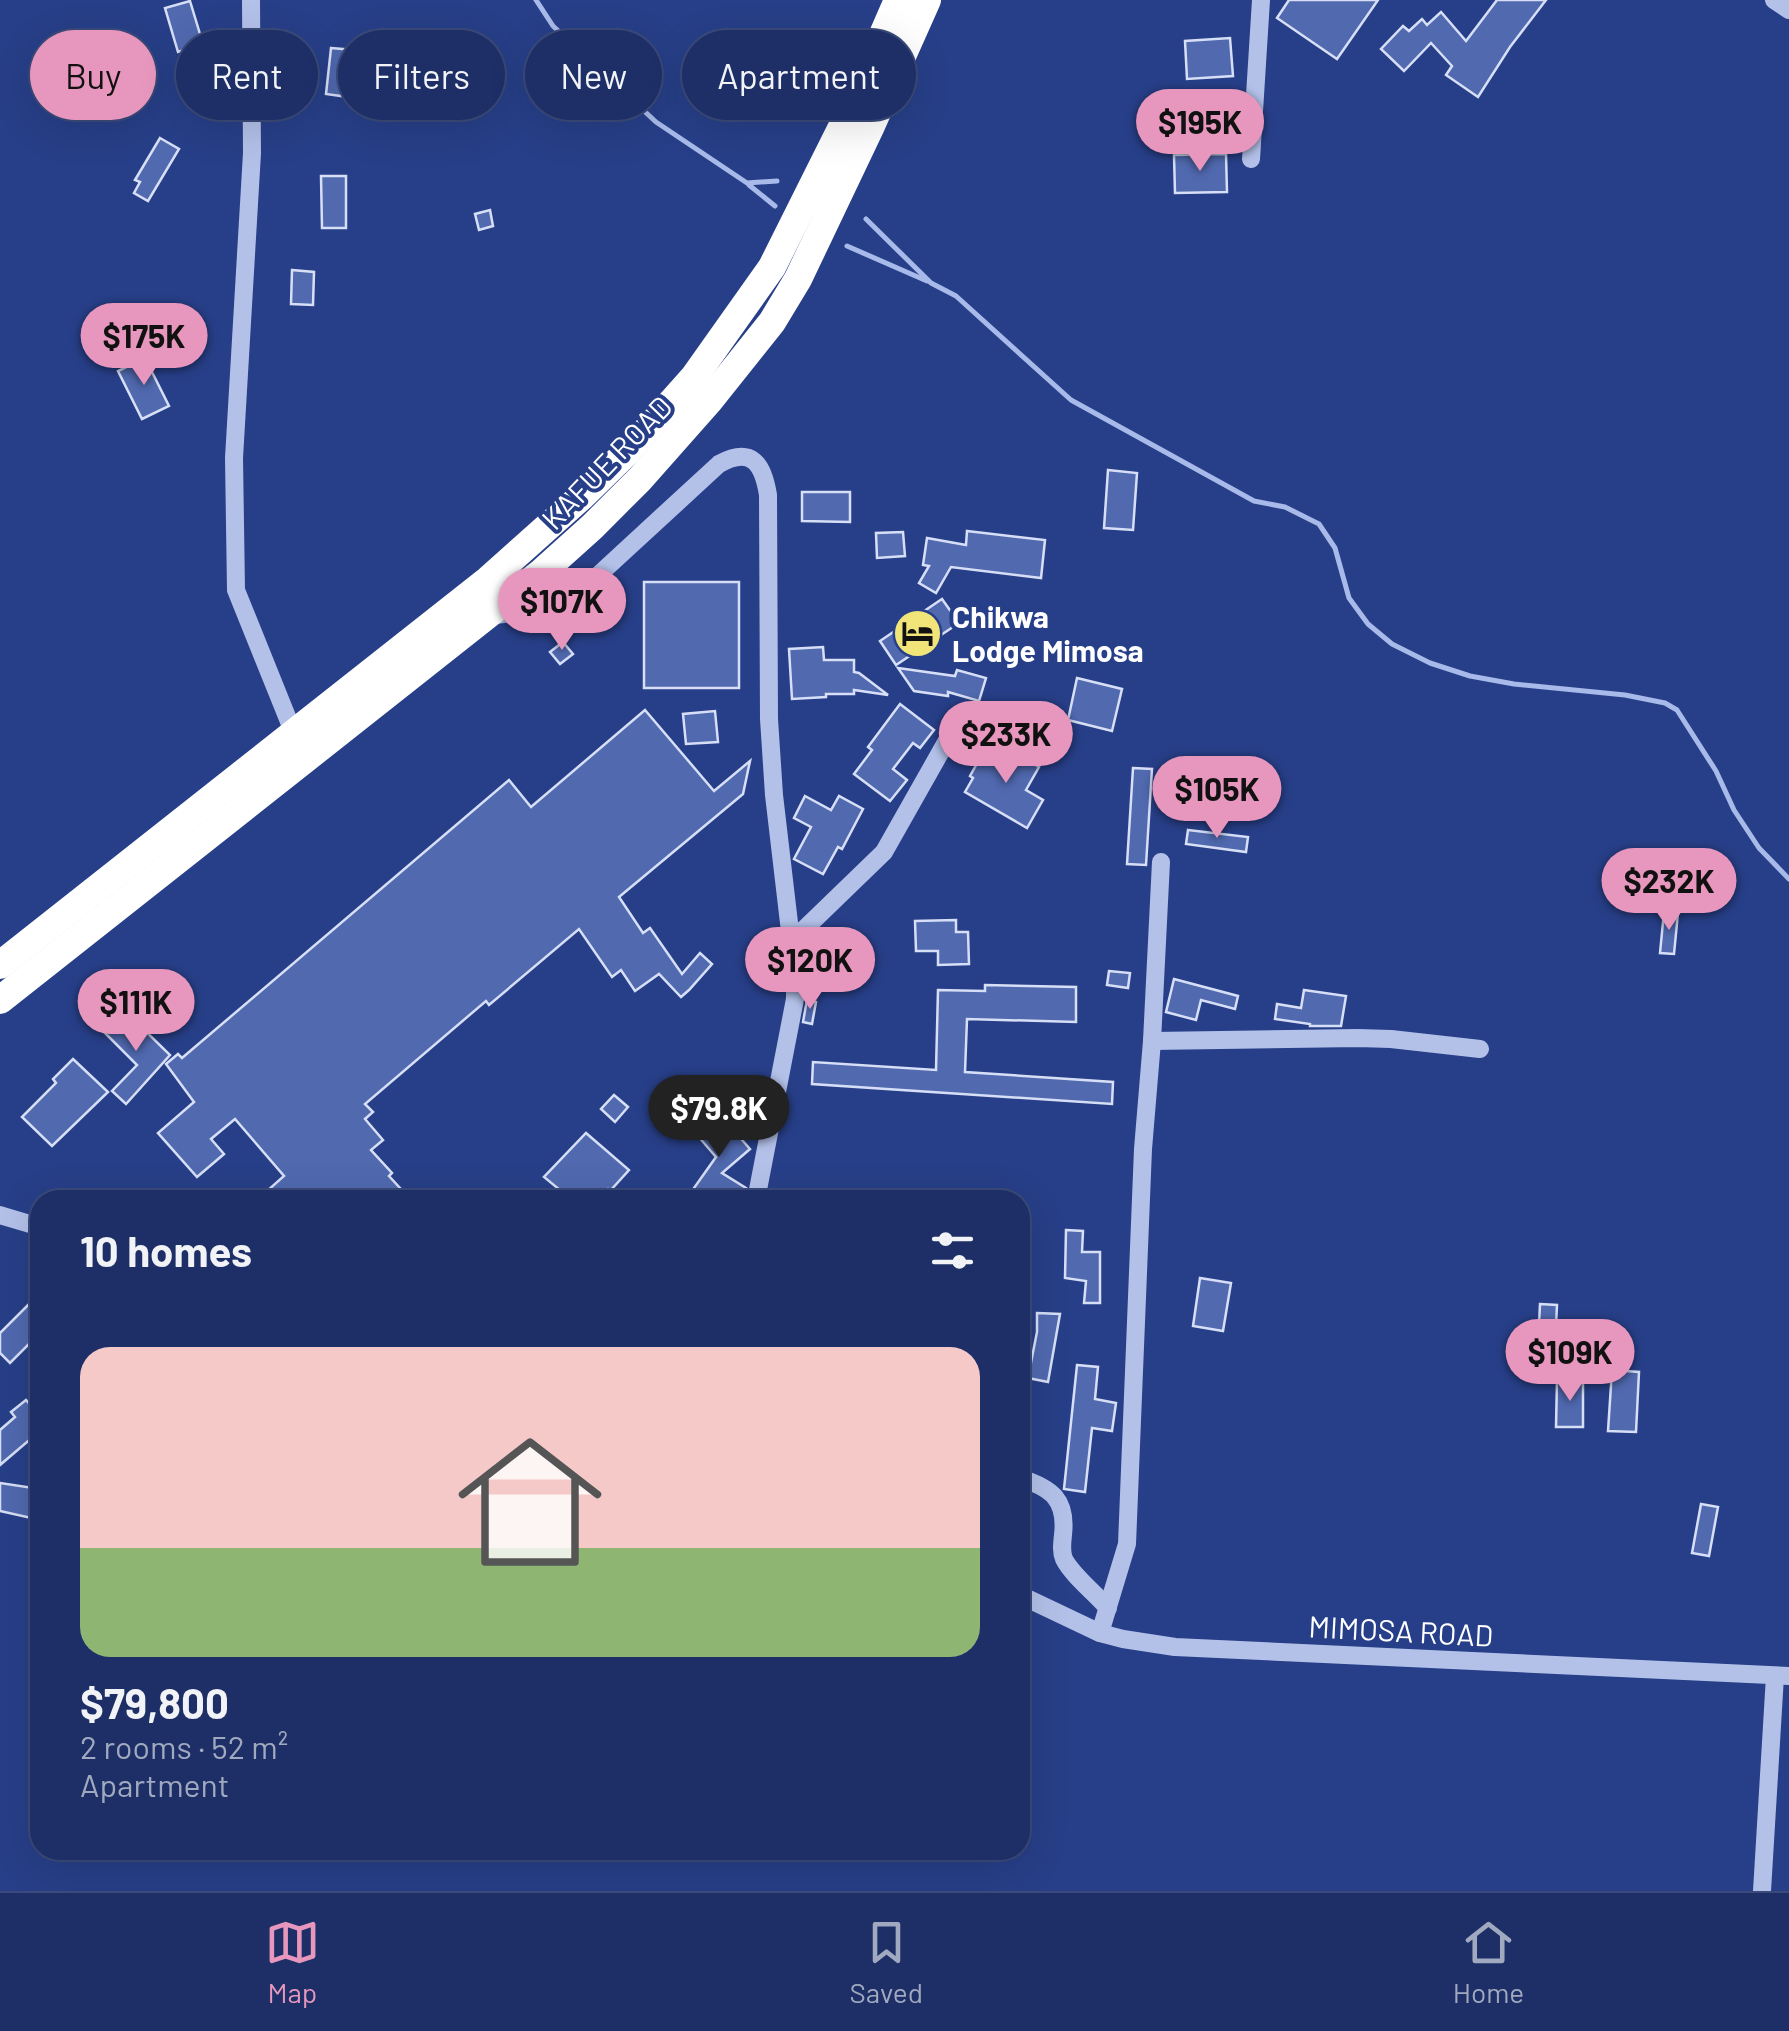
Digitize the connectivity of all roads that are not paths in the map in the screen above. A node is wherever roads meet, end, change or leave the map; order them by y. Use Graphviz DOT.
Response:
graph roads {
  1 [pos="251,0"];
  2 [pos="898,0"];
  3 [pos="926,0"];
  4 [pos="1261,0"];
  5 [pos="1774,0"];
  6 [pos="1789,10"];
  7 [pos="1251,160"];
  8 [pos="488,614"];
  9 [pos="294,734"];
  10 [pos="950,738"];
  11 [pos="1160,862"];
  12 [pos="791,942"];
  13 [pos="0,966"];
  14 [pos="0,1000"];
  15 [pos="1152,1041"];
  16 [pos="1480,1049"];
  17 [pos="758,1190"];
  18 [pos="0,1214"];
  19 [pos="30,1224"];
  20 [pos="1030,1481"];
  21 [pos="1030,1600"];
  22 [pos="1108,1608"];
  23 [pos="1100,1633"];
  24 [pos="1782,1676"];
  25 [pos="1762,1891"];
  1 -- 9 [label="street"];
  2 -- 9 [label="highway, KAFUE ROAD"];
  3 -- 8 [label="highway, KAFUE ROAD"];
  4 -- 7 [label="street"];
  5 -- 6 [label="street"];
  8 -- 12 [label="street"];
  8 -- 14 [label="highway, KAFUE ROAD"];
  9 -- 13 [label="highway, KAFUE ROAD"];
  10 -- 12 [label="street"];
  11 -- 15 [label="street"];
  12 -- 17 [label="street"];
  15 -- 16 [label="street"];
  15 -- 22 [label="street"];
  18 -- 19 [label="street"];
  20 -- 22 [label="street"];
  21 -- 23 [label="street, MIMOSA ROAD"];
  22 -- 23 [label="street"];
  23 -- 24 [label="street, MIMOSA ROAD"];
  24 -- 25 [label="street"];
}
